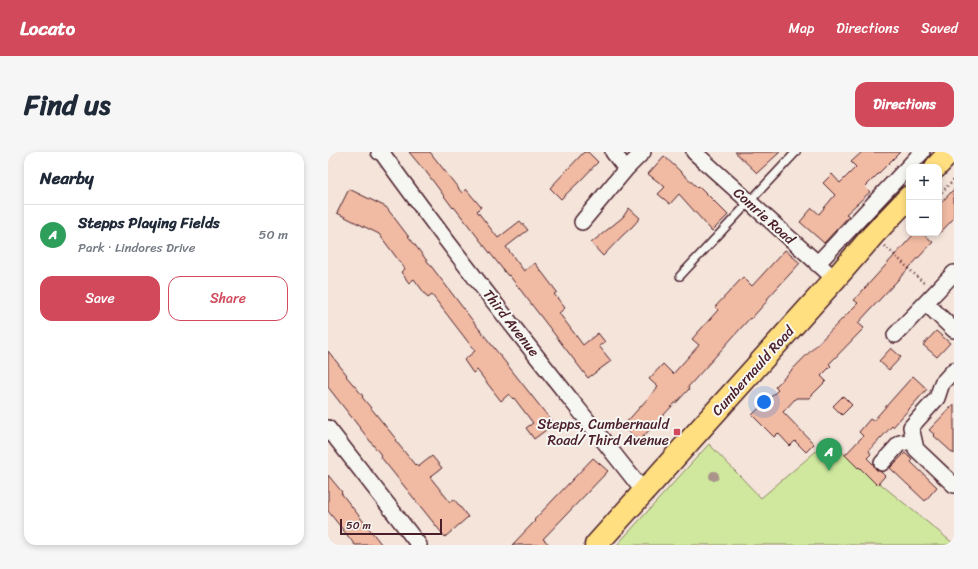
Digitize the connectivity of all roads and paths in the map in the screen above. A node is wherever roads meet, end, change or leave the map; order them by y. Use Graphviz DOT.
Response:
graph roads {
  1 [pos="379,152"];
  2 [pos="613,152"];
  3 [pos="643,152"];
  4 [pos="694,152"];
  5 [pos="796,152"];
  6 [pos="922,152"];
  7 [pos="950,152"];
  8 [pos="939,164"];
  9 [pos="626,169"];
  10 [pos="954,179"];
  11 [pos="942,192"];
  12 [pos="906,199"];
  13 [pos="749,202"];
  14 [pos="582,222"];
  15 [pos="873,235"];
  16 [pos="817,264"];
  17 [pos="954,273"];
  18 [pos="680,276"];
  19 [pos="835,280"];
  20 [pos="930,298"];
  21 [pos="954,330"];
  22 [pos="895,335"];
  23 [pos="954,370"];
  24 [pos="328,428"];
  25 [pos="914,441"];
  26 [pos="882,463"];
  27 [pos="954,484"];
  28 [pos="644,492"];
  29 [pos="419,545"];
  30 [pos="596,545"];
  1 -- 28 [label="street, Third Avenue"];
  2 -- 9 [label="street"];
  3 -- 9 [label="street"];
  4 -- 13 [label="street, Comrie Road"];
  5 -- 13 [label="lane"];
  6 -- 16 [label="street"];
  7 -- 8 [label="main road"];
  9 -- 14 [label="street"];
  10 -- 11 [label="path"];
  12 -- 15 [label="main road, Cumbernauld Road"];
  13 -- 16 [label="street, Comrie Road"];
  13 -- 18 [label="lane"];
  15 -- 19 [label="main road, Cumbernauld Road"];
  15 -- 20 [label="path"];
  16 -- 19 [label="street, Comrie Road"];
  17 -- 20 [label="street"];
  19 -- 28 [label="main road, Cumbernauld Road"];
  20 -- 21 [label="street"];
  20 -- 22 [label="street"];
  23 -- 25 [label="street"];
  24 -- 29 [label="street"];
  25 -- 26 [label="street"];
  25 -- 27 [label="street"];
  28 -- 30 [label="main road, Cumbernauld Road"];
}
